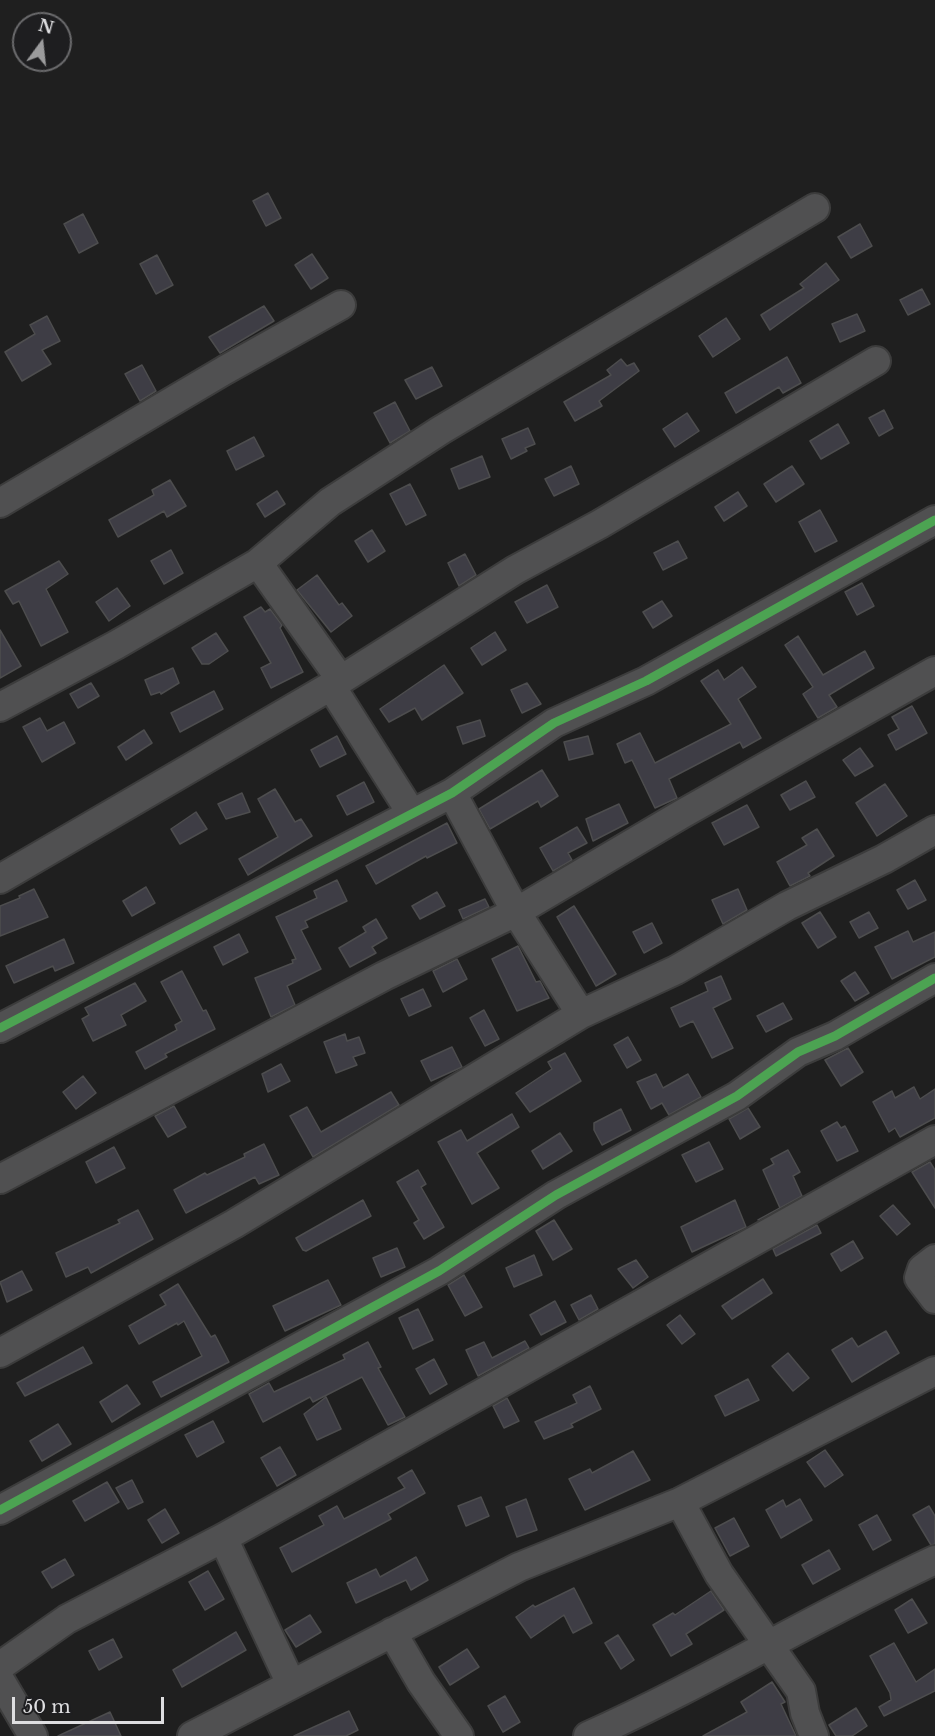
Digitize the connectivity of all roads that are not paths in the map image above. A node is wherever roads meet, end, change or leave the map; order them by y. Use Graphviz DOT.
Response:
graph roads {
  1 [pos="815,208"];
  2 [pos="341,305"];
  3 [pos="876,361"];
  4 [pos="0,503"];
  5 [pos="935,520"];
  6 [pos="258,563"];
  7 [pos="935,671"];
  8 [pos="336,683"];
  9 [pos="0,707"];
  10 [pos="452,793"];
  11 [pos="412,814"];
  12 [pos="935,830"];
  13 [pos="0,879"];
  14 [pos="516,912"];
  15 [pos="935,978"];
  16 [pos="581,1014"];
  17 [pos="0,1028"];
  18 [pos="935,1140"];
  19 [pos="0,1179"];
  20 [pos="935,1259"];
  21 [pos="935,1299"];
  22 [pos="0,1353"];
  23 [pos="935,1371"];
  24 [pos="680,1502"];
  25 [pos="0,1510"];
  26 [pos="223,1538"];
  27 [pos="935,1560"];
  28 [pos="392,1632"];
  29 [pos="769,1645"];
  30 [pos="0,1666"];
  31 [pos="0,1680"];
  32 [pos="291,1683"];
  33 [pos="33,1736"];
  34 [pos="192,1736"];
  35 [pos="459,1736"];
  36 [pos="588,1736"];
  37 [pos="814,1736"];
  1 -- 6 [label="street"];
  2 -- 4 [label="street"];
  3 -- 8 [label="street"];
  5 -- 10 [label="street"];
  6 -- 8 [label="street"];
  6 -- 9 [label="street"];
  7 -- 14 [label="street"];
  8 -- 11 [label="street"];
  8 -- 13 [label="street"];
  10 -- 11 [label="street"];
  10 -- 14 [label="street"];
  11 -- 17 [label="street"];
  12 -- 16 [label="street"];
  14 -- 16 [label="street"];
  14 -- 19 [label="street"];
  15 -- 25 [label="street"];
  16 -- 22 [label="street"];
  18 -- 26 [label="street"];
  20 -- 21 [label="street"];
  23 -- 24 [label="street"];
  24 -- 28 [label="street"];
  24 -- 29 [label="street"];
  26 -- 30 [label="street"];
  26 -- 32 [label="street"];
  27 -- 29 [label="street"];
  28 -- 32 [label="street"];
  28 -- 35 [label="street"];
  29 -- 36 [label="street"];
  29 -- 37 [label="street"];
  31 -- 33 [label="street"];
  32 -- 34 [label="street"];
}
